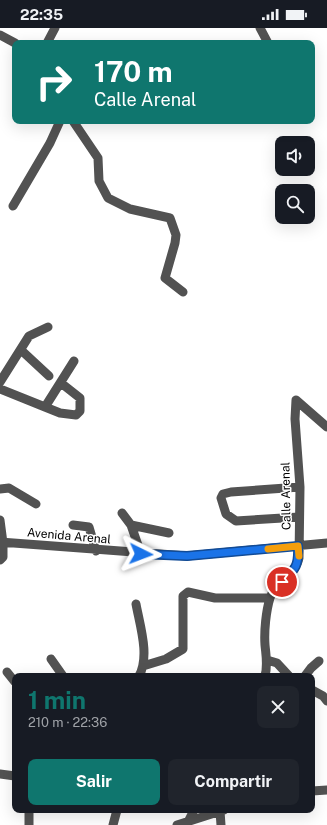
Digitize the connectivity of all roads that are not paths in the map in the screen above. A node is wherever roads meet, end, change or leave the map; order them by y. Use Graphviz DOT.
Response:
graph roads {
  1 [pos="55,28"];
  2 [pos="260,28"];
  3 [pos="0,35"];
  4 [pos="49,40"];
  5 [pos="266,40"];
  6 [pos="12,41"];
  7 [pos="59,124"];
  8 [pos="75,124"];
  9 [pos="13,206"];
  10 [pos="183,292"];
  11 [pos="48,327"];
  12 [pos="20,350"];
  13 [pos="74,361"];
  14 [pos="49,376"];
  15 [pos="0,382"];
  16 [pos="62,382"];
  17 [pos="0,389"];
  18 [pos="46,408"];
  19 [pos="327,426"];
  20 [pos="300,487"];
  21 [pos="0,489"];
  22 [pos="36,504"];
  23 [pos="122,513"];
  24 [pos="299,517"];
  25 [pos="0,520"];
  26 [pos="72,525"];
  27 [pos="131,525"];
  28 [pos="169,533"];
  29 [pos="2,542"];
  30 [pos="327,543"];
  31 [pos="298,546"];
  32 [pos="96,551"];
  33 [pos="141,554"];
  34 [pos="0,560"];
  35 [pos="270,598"];
  36 [pos="136,604"];
  37 [pos="51,658"];
  38 [pos="267,660"];
  39 [pos="319,661"];
  40 [pos="143,666"];
  41 [pos="8,672"];
  42 [pos="61,673"];
  43 [pos="140,673"];
  44 [pos="265,673"];
  45 [pos="286,673"];
  46 [pos="307,673"];
  47 [pos="12,678"];
  48 [pos="315,692"];
  49 [pos="327,701"];
  50 [pos="0,774"];
  51 [pos="12,776"];
  52 [pos="327,790"];
  53 [pos="315,791"];
  54 [pos="29,813"];
  55 [pos="116,813"];
  56 [pos="214,813"];
  57 [pos="222,813"];
  58 [pos="194,818"];
  59 [pos="29,825"];
  60 [pos="113,825"];
  61 [pos="177,825"];
  62 [pos="221,825"];
  1 -- 4 [label="street"];
  2 -- 5 [label="street"];
  3 -- 6 [label="street"];
  7 -- 9 [label="street"];
  8 -- 10 [label="street"];
  11 -- 12 [label="street"];
  12 -- 14 [label="street"];
  12 -- 15 [label="street"];
  13 -- 16 [label="street"];
  16 -- 18 [label="street"];
  16 -- 18 [label="street"];
  17 -- 18 [label="street"];
  19 -- 20 [label="street, Calle Arenal"];
  20 -- 24 [label="street, Calle Arenal"];
  20 -- 24 [label="street"];
  21 -- 22 [label="street"];
  23 -- 27 [label="street"];
  24 -- 31 [label="street, Calle Arenal"];
  25 -- 29 [label="street"];
  26 -- 32 [label="street"];
  27 -- 28 [label="street"];
  27 -- 33 [label="street"];
  29 -- 32 [label="street, Avenida Arenal"];
  29 -- 34 [label="street"];
  30 -- 31 [label="street, Avenida Arenal"];
  31 -- 33 [label="street, Avenida Arenal"];
  31 -- 35 [label="street, Calle Arenal"];
  32 -- 33 [label="street, Avenida Arenal"];
  35 -- 38 [label="street"];
  35 -- 40 [label="street"];
  36 -- 40 [label="street"];
  37 -- 42 [label="street"];
  38 -- 44 [label="street"];
  38 -- 45 [label="street"];
  39 -- 46 [label="street"];
  40 -- 43 [label="street"];
  41 -- 47 [label="street"];
  48 -- 49 [label="street"];
  50 -- 51 [label="street"];
  52 -- 53 [label="street"];
  54 -- 59 [label="street"];
  55 -- 60 [label="street"];
  56 -- 58 [label="street"];
  57 -- 62 [label="street"];
  58 -- 61 [label="street"];
}
